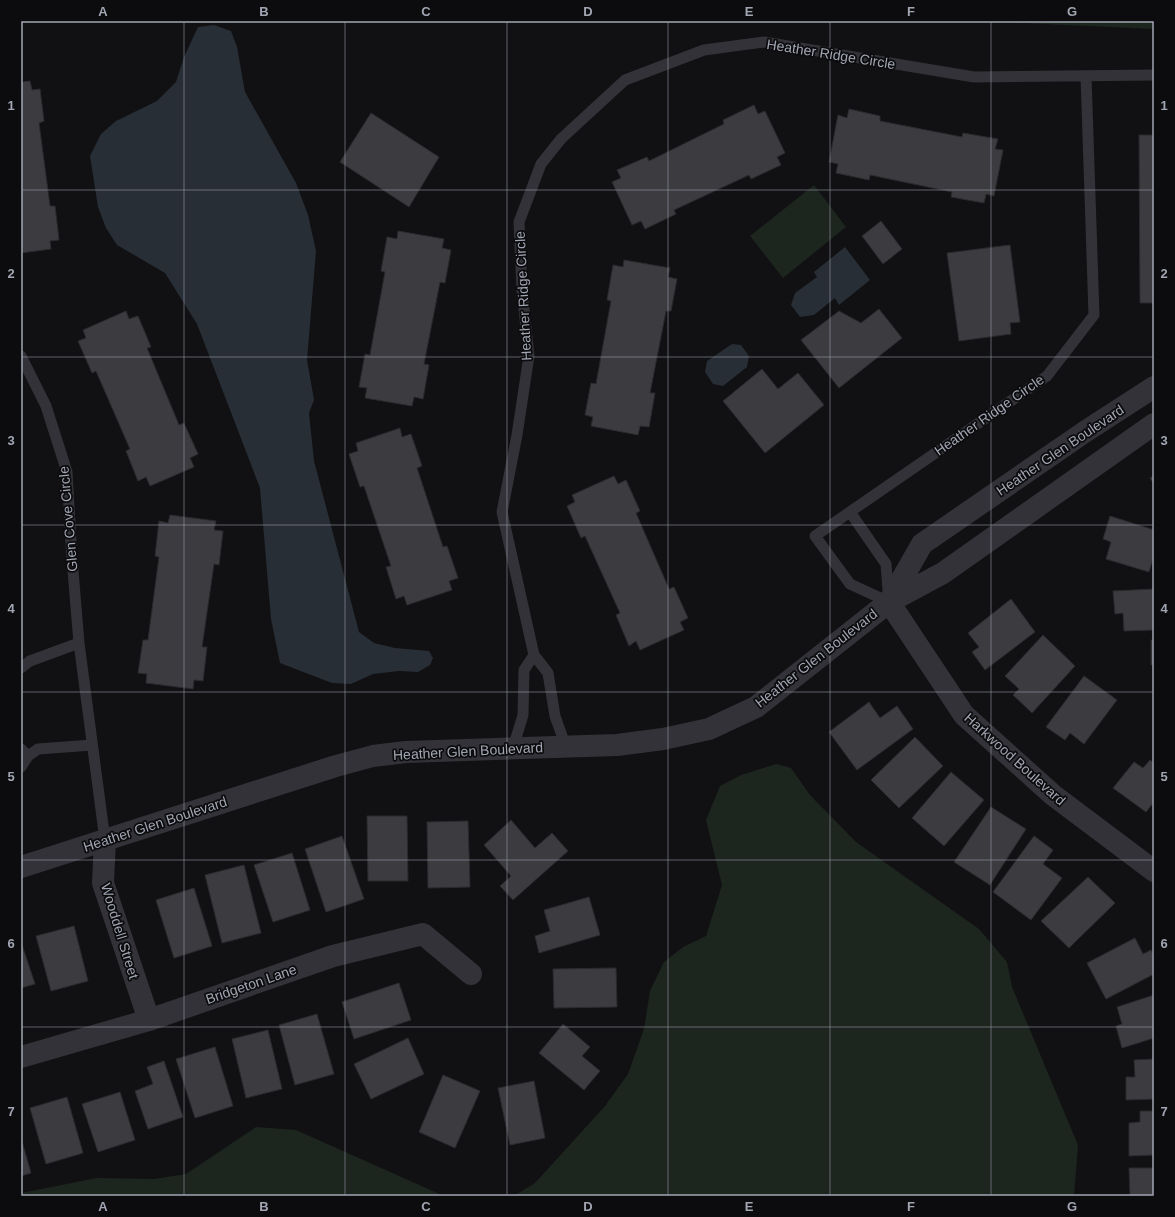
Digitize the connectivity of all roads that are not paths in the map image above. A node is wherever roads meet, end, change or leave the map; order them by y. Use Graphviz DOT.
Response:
graph roads {
  1 [pos="1154,75"];
  2 [pos="1086,76"];
  3 [pos="21,356"];
  4 [pos="1154,386"];
  5 [pos="1154,424"];
  6 [pos="850,512"];
  7 [pos="889,602"];
  8 [pos="79,643"];
  9 [pos="534,655"];
  10 [pos="21,668"];
  11 [pos="92,745"];
  12 [pos="566,747"];
  13 [pos="513,748"];
  14 [pos="24,753"];
  15 [pos="21,767"];
  16 [pos="105,840"];
  17 [pos="21,867"];
  18 [pos="1154,870"];
  19 [pos="471,974"];
  20 [pos="149,1020"];
  21 [pos="21,1058"];
  1 -- 2 [label="lane, Heather Ridge Circle"];
  2 -- 6 [label="lane, Heather Ridge Circle"];
  2 -- 9 [label="lane, Heather Ridge Circle"];
  3 -- 8 [label="lane, Glen Cove Circle"];
  4 -- 7 [label="street, Heather Glen Boulevard"];
  5 -- 7 [label="street, Heather Glen Boulevard"];
  6 -- 7 [label="lane"];
  6 -- 7 [label="lane, Heather Ridge Circle"];
  7 -- 12 [label="street, Heather Glen Boulevard"];
  7 -- 18 [label="street, Harkwood Boulevard"];
  8 -- 10 [label="lane"];
  8 -- 11 [label="lane, Glen Cove Circle"];
  9 -- 12 [label="lane, Heather Ridge Circle"];
  9 -- 13 [label="lane"];
  11 -- 14 [label="lane"];
  11 -- 16 [label="lane, Glen Cove Circle"];
  12 -- 13 [label="street, Heather Glen Boulevard"];
  13 -- 16 [label="street, Heather Glen Boulevard"];
  14 -- 15 [label="lane"];
  16 -- 17 [label="street, Heather Glen Boulevard"];
  16 -- 20 [label="street, Wooddell Street"];
  19 -- 20 [label="street, Bridgeton Lane"];
  20 -- 21 [label="street, Bridgeton Lane"];
}
